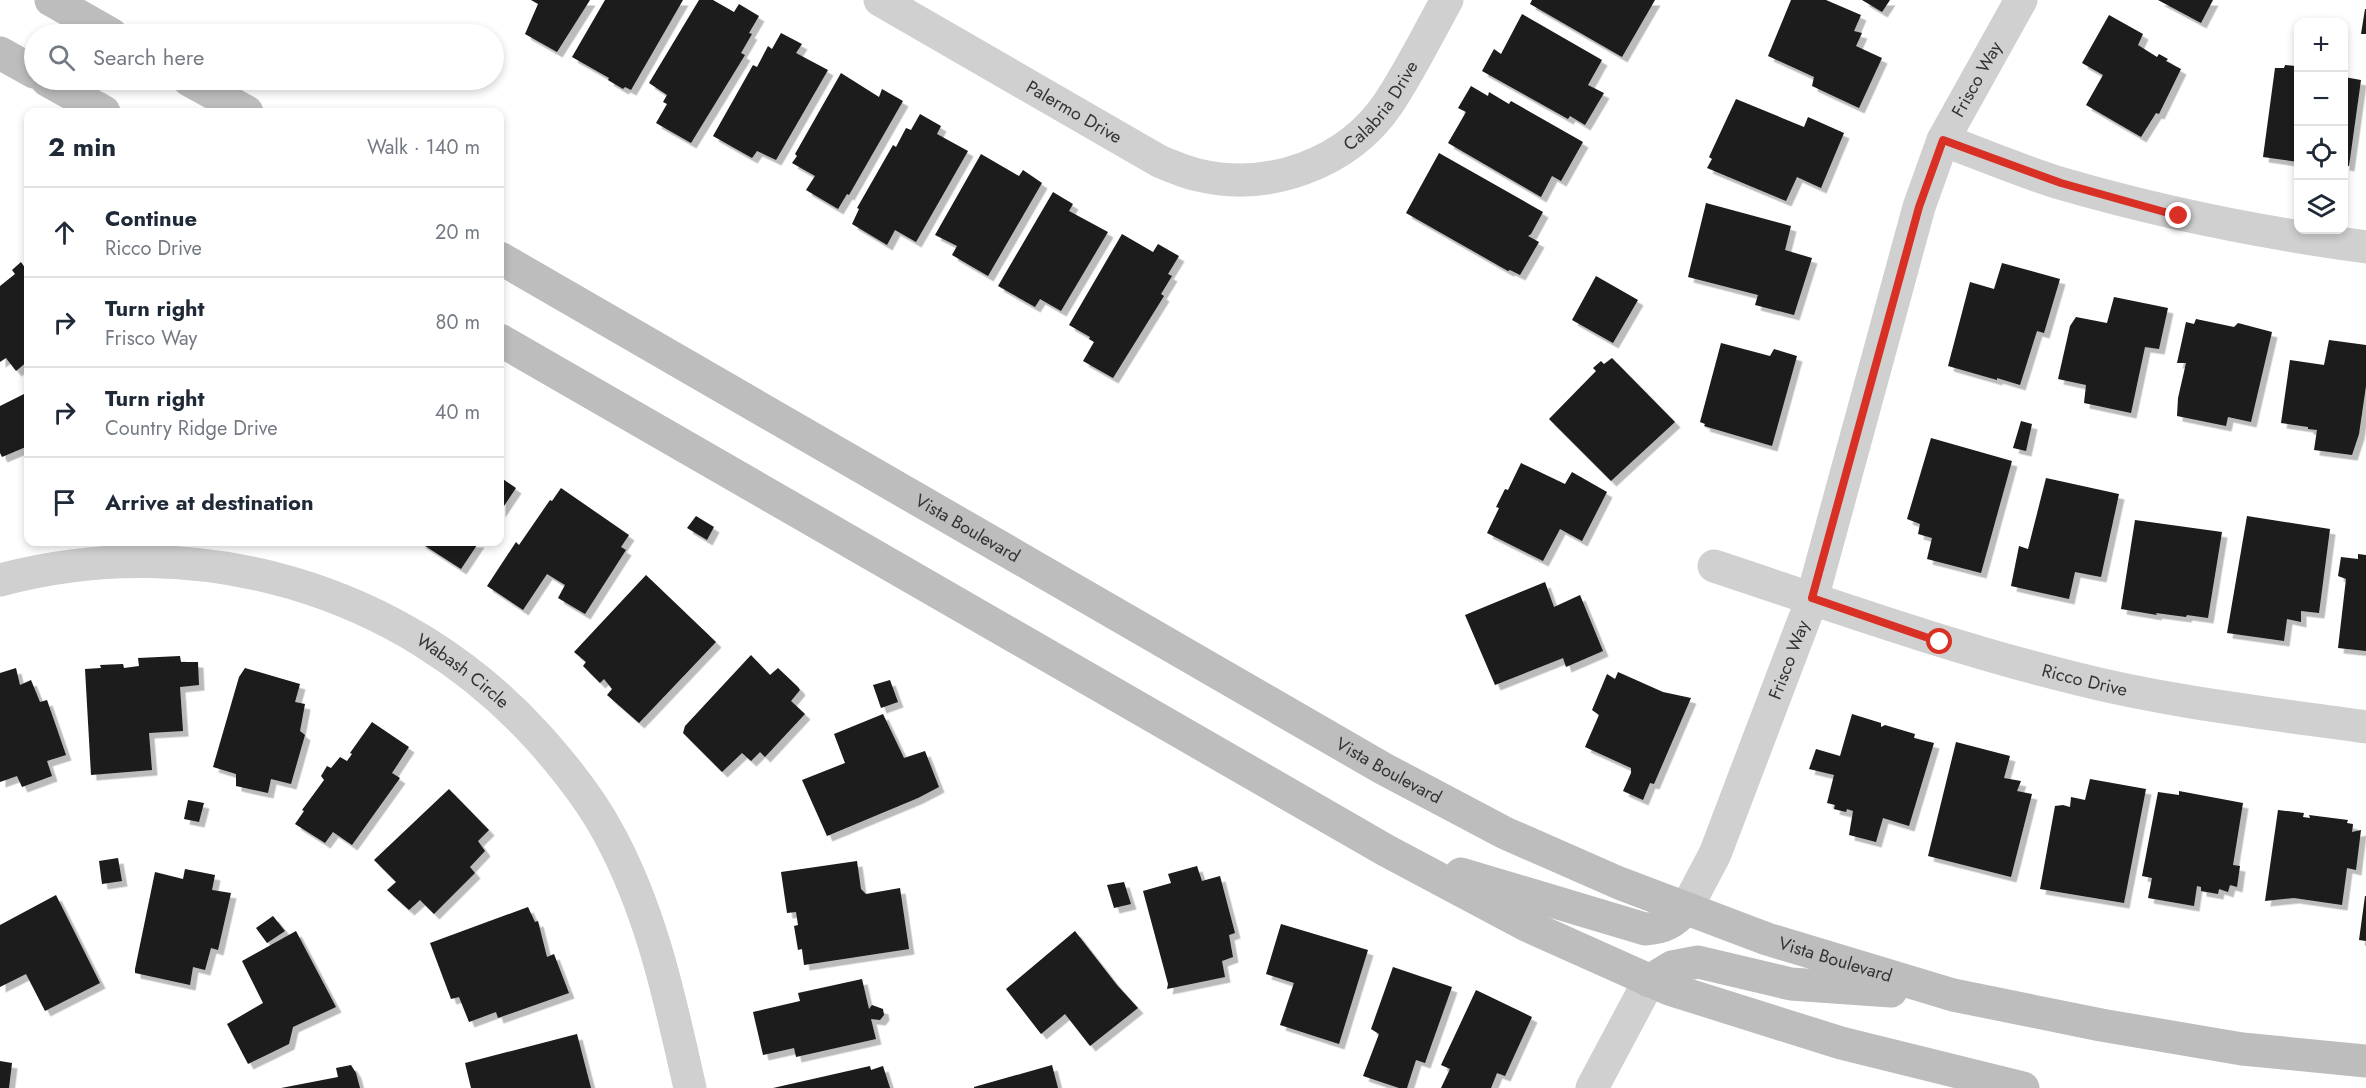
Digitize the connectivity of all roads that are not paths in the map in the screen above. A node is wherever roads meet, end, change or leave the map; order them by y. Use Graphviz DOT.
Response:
graph roads {
  1 [pos="51,0"];
  2 [pos="880,0"];
  3 [pos="1447,0"];
  4 [pos="2020,0"];
  5 [pos="93,24"];
  6 [pos="0,52"];
  7 [pos="24,66"];
  8 [pos="65,90"];
  9 [pos="207,90"];
  10 [pos="97,108"];
  11 [pos="240,108"];
  12 [pos="1943,140"];
  13 [pos="1282,176"];
  14 [pos="2366,247"];
  15 [pos="504,260"];
  16 [pos="504,342"];
  17 [pos="1714,566"];
  18 [pos="0,580"];
  19 [pos="1812,598"];
  20 [pos="2366,727"];
  21 [pos="1387,851"];
  22 [pos="1686,909"];
  23 [pos="1649,981"];
  24 [pos="1953,995"];
  25 [pos="2366,1061"];
  26 [pos="690,1088"];
  27 [pos="1592,1088"];
  28 [pos="2023,1088"];
  1 -- 5 [label="main road"];
  2 -- 13 [label="street, Palermo Drive"];
  3 -- 13 [label="street, Calabria Drive"];
  4 -- 12 [label="street, Frisco Way"];
  6 -- 7 [label="main road"];
  8 -- 10 [label="main road"];
  9 -- 11 [label="main road"];
  12 -- 14 [label="street"];
  12 -- 19 [label="street, Frisco Way"];
  15 -- 22 [label="main road, Vista Boulevard"];
  16 -- 21 [label="main road"];
  17 -- 19 [label="street, Ricco Drive"];
  18 -- 26 [label="street, Wabash Circle"];
  19 -- 20 [label="street, Ricco Drive"];
  19 -- 22 [label="street, Frisco Way"];
  21 -- 22 [label="main road"];
  21 -- 23 [label="main road"];
  22 -- 24 [label="main road, Vista Boulevard"];
  23 -- 24 [label="main road"];
  23 -- 27 [label="street"];
  23 -- 28 [label="main road"];
  24 -- 25 [label="main road, Vista Boulevard"];
}
